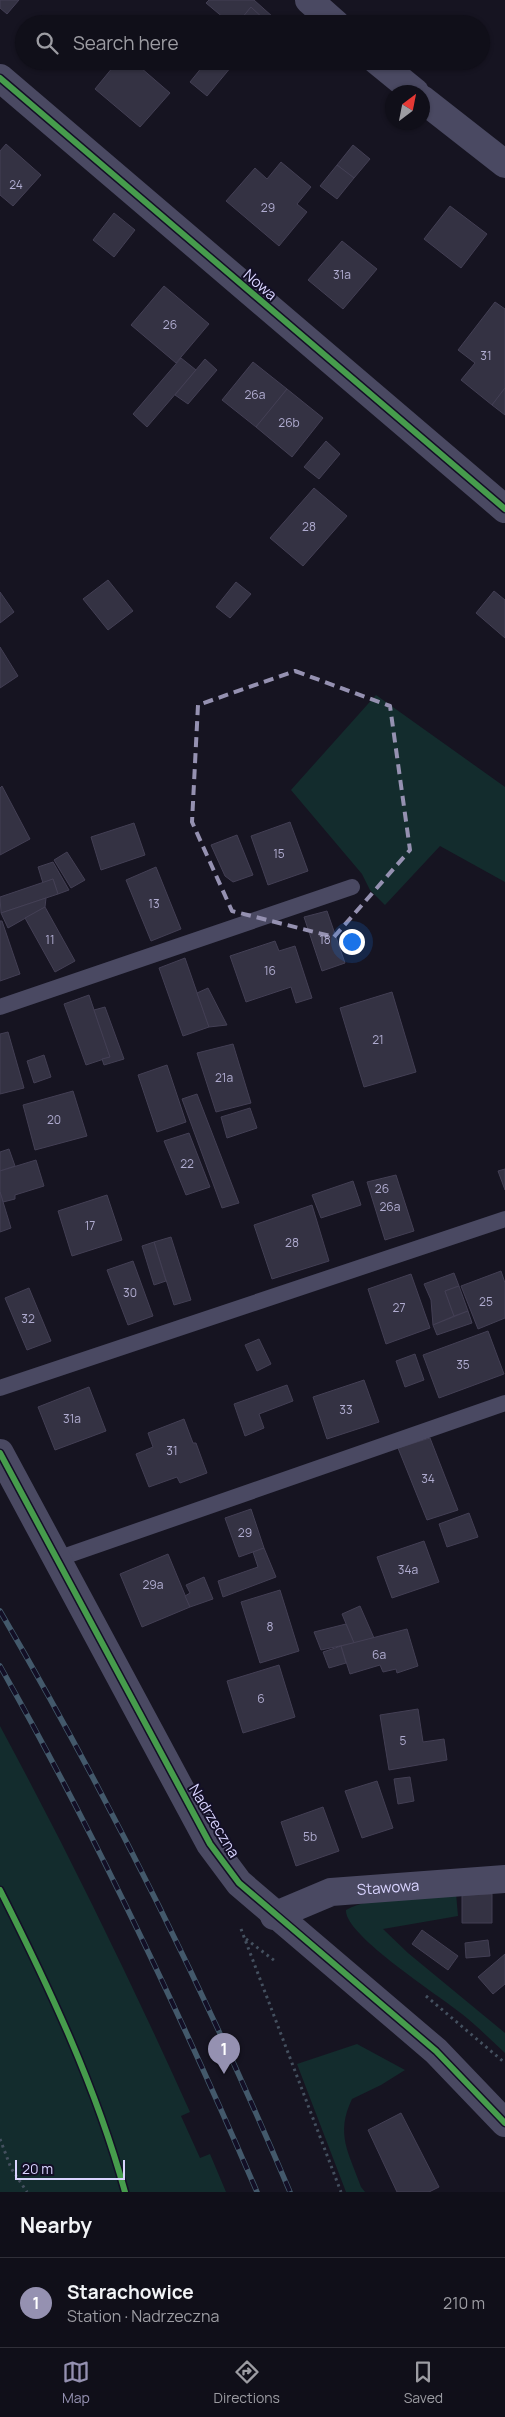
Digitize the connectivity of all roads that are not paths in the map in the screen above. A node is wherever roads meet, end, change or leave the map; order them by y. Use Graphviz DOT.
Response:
graph roads {
  1 [pos="309,0"];
  2 [pos="326,15"];
  3 [pos="388,70"];
  4 [pos="0,78"];
  5 [pos="406,85"];
  6 [pos="430,105"];
  7 [pos="505,164"];
  8 [pos="505,509"];
  9 [pos="352,887"];
  10 [pos="0,1007"];
  11 [pos="505,1219"];
  12 [pos="0,1388"];
  13 [pos="505,1403"];
  14 [pos="0,1453"];
  15 [pos="57,1560"];
  16 [pos="505,1879"];
  17 [pos="274,1916"];
  18 [pos="436,2051"];
  19 [pos="505,2098"];
  20 [pos="505,2123"];
  1 -- 2 [label="street"];
  3 -- 5 [label="street"];
  4 -- 8 [label="street, Nowa"];
  6 -- 7 [label="street"];
  9 -- 10 [label="lane"];
  11 -- 12 [label="lane"];
  13 -- 15 [label="lane"];
  14 -- 15 [label="street, Nadrzeczna"];
  15 -- 17 [label="street, Nadrzeczna"];
  16 -- 17 [label="street, Stawowa"];
  17 -- 18 [label="street, Nadrzeczna"];
  18 -- 19 [label="street, Nadrzeczna"];
  18 -- 20 [label="street, Nadrzeczna"];
}
